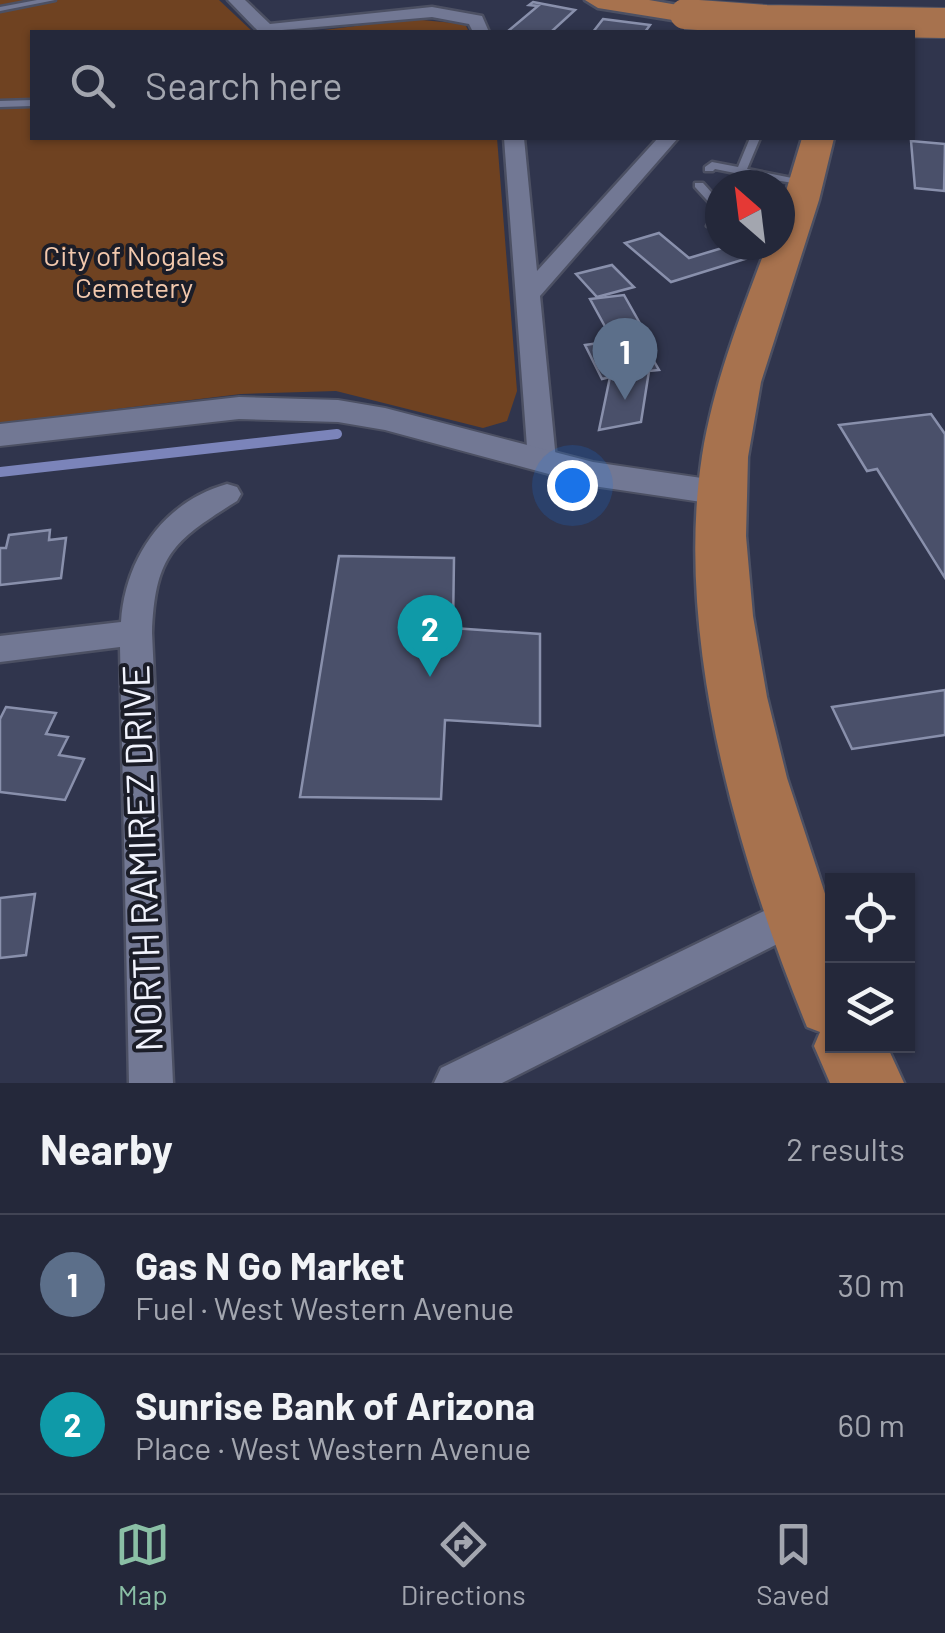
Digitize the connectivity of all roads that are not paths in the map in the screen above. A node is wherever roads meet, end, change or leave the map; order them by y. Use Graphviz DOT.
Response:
graph roads {
  1 [pos="51,0"];
  2 [pos="236,0"];
  3 [pos="598,0"];
  4 [pos="809,0"];
  5 [pos="681,7"];
  6 [pos="0,9"];
  7 [pos="945,14"];
  8 [pos="945,23"];
  9 [pos="478,26"];
  10 [pos="262,30"];
  11 [pos="272,30"];
  12 [pos="816,30"];
  13 [pos="30,103"];
  14 [pos="0,104"];
  15 [pos="514,140"];
  16 [pos="666,140"];
  17 [pos="754,140"];
  18 [pos="813,161"];
  19 [pos="709,169"];
  20 [pos="740,170"];
  21 [pos="700,184"];
  22 [pos="705,190"];
  23 [pos="795,211"];
  24 [pos="778,260"];
  25 [pos="526,297"];
  26 [pos="0,435"];
  27 [pos="542,460"];
  28 [pos="722,493"];
  29 [pos="227,494"];
  30 [pos="136,633"];
  31 [pos="0,649"];
  32 [pos="797,914"];
  33 [pos="825,984"];
  34 [pos="853,1053"];
  35 [pos="151,1083"];
  36 [pos="456,1083"];
  37 [pos="867,1083"];
  1 -- 6 [label="lane"];
  2 -- 10 [label="street"];
  3 -- 5 [label="main road"];
  4 -- 12 [label="main road"];
  5 -- 7 [label="main road"];
  5 -- 8 [label="main road, bridge"];
  9 -- 11 [label="street"];
  13 -- 14 [label="lane"];
  15 -- 25 [label="street"];
  16 -- 25 [label="street"];
  17 -- 20 [label="lane"];
  18 -- 20 [label="lane"];
  18 -- 23 [label="main road"];
  19 -- 20 [label="lane"];
  21 -- 22 [label="lane"];
  24 -- 28 [label="main road"];
  25 -- 27 [label="street"];
  26 -- 27 [label="street"];
  27 -- 28 [label="street"];
  28 -- 32 [label="main road"];
  29 -- 30 [label="street, NORTH RAMIREZ DRIVE"];
  30 -- 31 [label="street"];
  30 -- 35 [label="street, NORTH RAMIREZ DRIVE"];
  32 -- 33 [label="main road"];
  32 -- 36 [label="street"];
  34 -- 37 [label="main road"];
}
